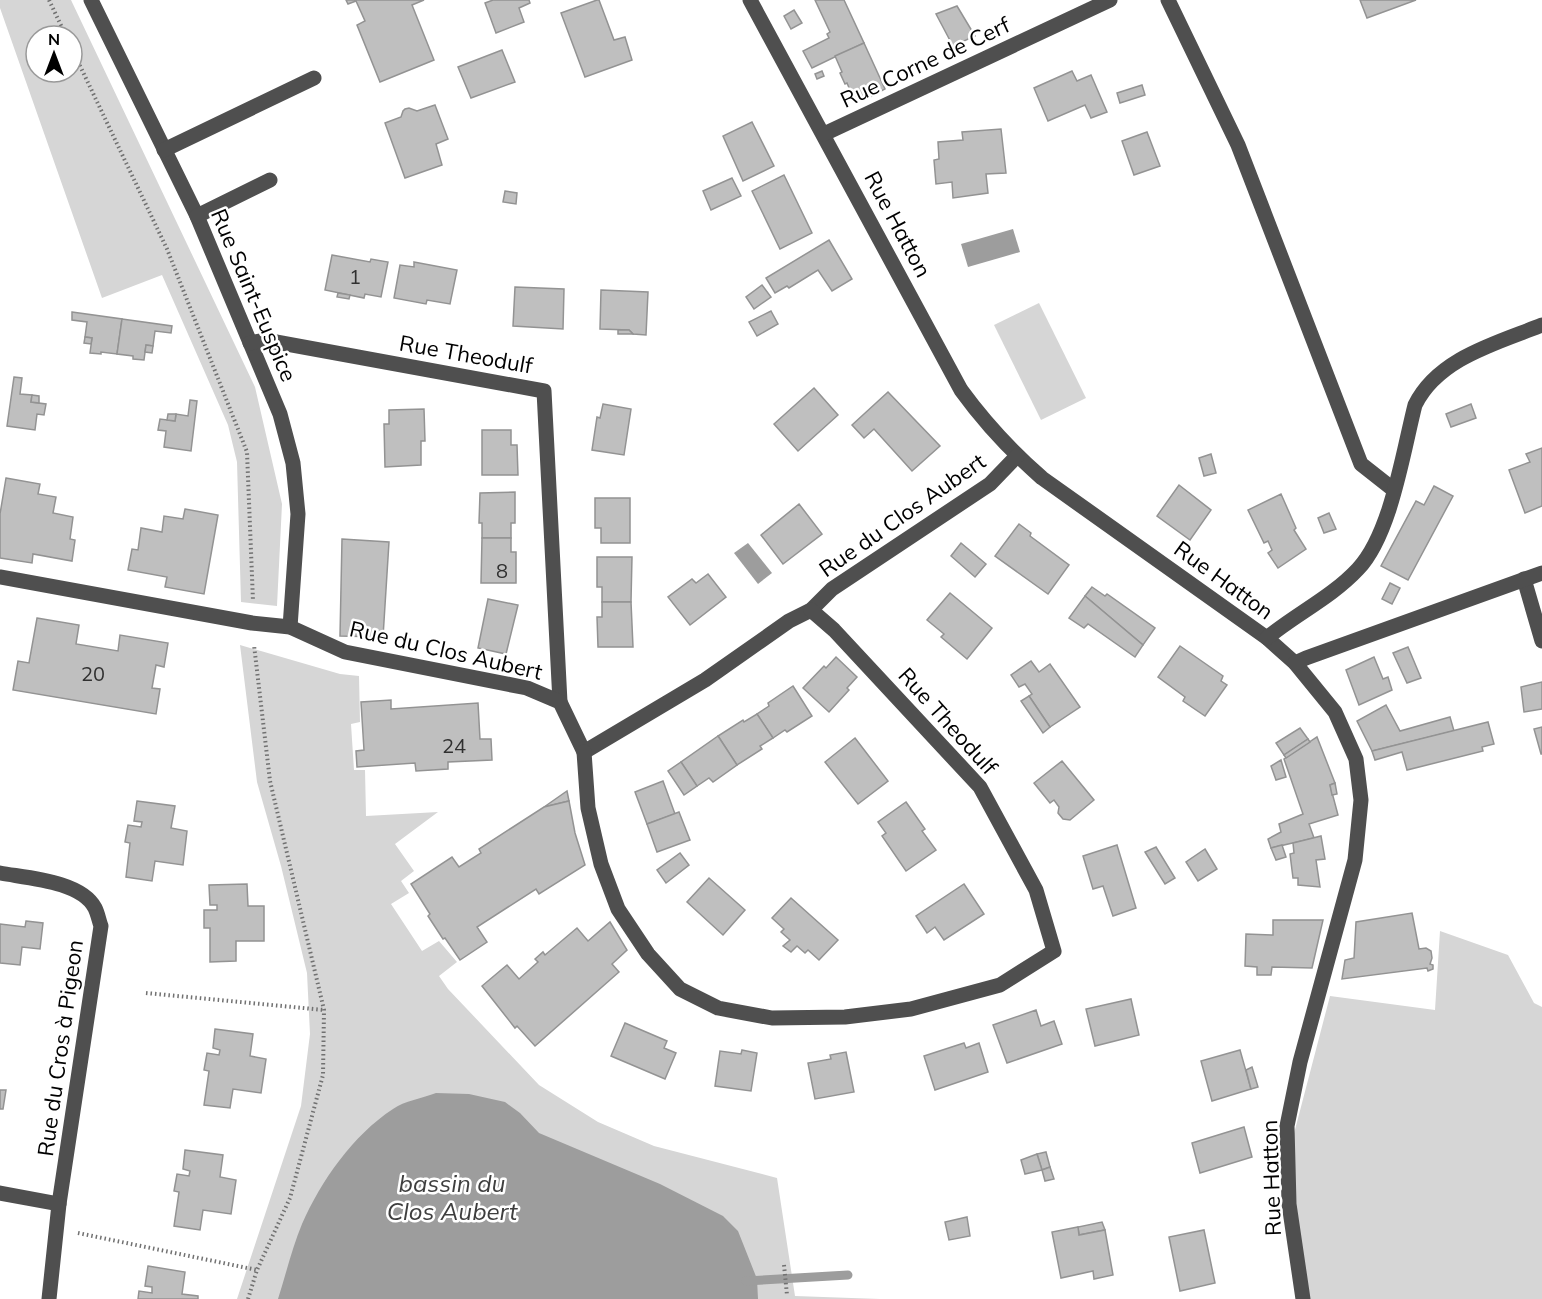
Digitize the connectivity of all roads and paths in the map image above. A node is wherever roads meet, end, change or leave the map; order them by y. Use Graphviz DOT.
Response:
graph roads {
  1 [pos="49,0"];
  2 [pos="91,0"];
  3 [pos="750,0"];
  4 [pos="1110,0"];
  5 [pos="1168,0"];
  6 [pos="60,24"];
  7 [pos="84,74"];
  8 [pos="315,78"];
  9 [pos="824,134"];
  10 [pos="164,150"];
  11 [pos="270,180"];
  12 [pos="197,216"];
  13 [pos="1542,325"];
  14 [pos="250,343"];
  15 [pos="1017,456"];
  16 [pos="1394,490"];
  17 [pos="1542,573"];
  18 [pos="0,577"];
  19 [pos="1524,579"];
  20 [pos="811,610"];
  21 [pos="252,623"];
  22 [pos="290,627"];
  23 [pos="1267,638"];
  24 [pos="1542,641"];
  25 [pos="1295,663"];
  26 [pos="560,702"];
  27 [pos="585,758"];
  28 [pos="0,873"];
  29 [pos="146,993"];
  30 [pos="324,1010"];
  31 [pos="0,1193"];
  32 [pos="59,1204"];
  33 [pos="57,1228"];
  34 [pos="784,1266"];
  35 [pos="257,1270"];
  36 [pos="786,1296"];
  37 [pos="49,1299"];
  38 [pos="248,1299"];
  39 [pos="1303,1299"];
  1 -- 6 [label="path"];
  2 -- 10 [label="street, Rue Saint-Euspice"];
  3 -- 9 [label="street, Rue Hatton"];
  4 -- 9 [label="street, Rue Corne de Cerf"];
  5 -- 16 [label="street"];
  7 -- 21 [label="path"];
  8 -- 10 [label="street"];
  9 -- 15 [label="street, Rue Hatton"];
  10 -- 12 [label="street, Rue Saint-Euspice"];
  11 -- 12 [label="street"];
  12 -- 14 [label="street, Rue Saint-Euspice"];
  13 -- 16 [label="street"];
  14 -- 22 [label="street, Rue Saint-Euspice"];
  14 -- 26 [label="street, Rue Theodulf"];
  15 -- 20 [label="street, Rue du Clos Aubert"];
  15 -- 23 [label="street, Rue Hatton"];
  16 -- 23 [label="street"];
  17 -- 19 [label="street"];
  18 -- 21 [label="street, Rue du Clos Aubert"];
  19 -- 24 [label="street"];
  19 -- 25 [label="street"];
  20 -- 27 [label="street, Rue du Clos Aubert"];
  20 -- 27 [label="street, Rue Theodulf"];
  21 -- 22 [label="street, Rue du Clos Aubert"];
  21 -- 30 [label="path"];
  22 -- 26 [label="street, Rue du Clos Aubert"];
  23 -- 25 [label="street, Rue Hatton"];
  25 -- 39 [label="street, Rue Hatton"];
  26 -- 27 [label="street, Rue du Clos Aubert"];
  28 -- 32 [label="street, Rue du Cros à Pigeon"];
  29 -- 30 [label="path"];
  30 -- 35 [label="path"];
  31 -- 32 [label="street"];
  32 -- 33 [label="street, Rue du Cros à Pigeon"];
  33 -- 35 [label="path"];
  33 -- 37 [label="street, Rue du Cros à Pigeon"];
  34 -- 36 [label="path"];
  35 -- 38 [label="path"];
}
